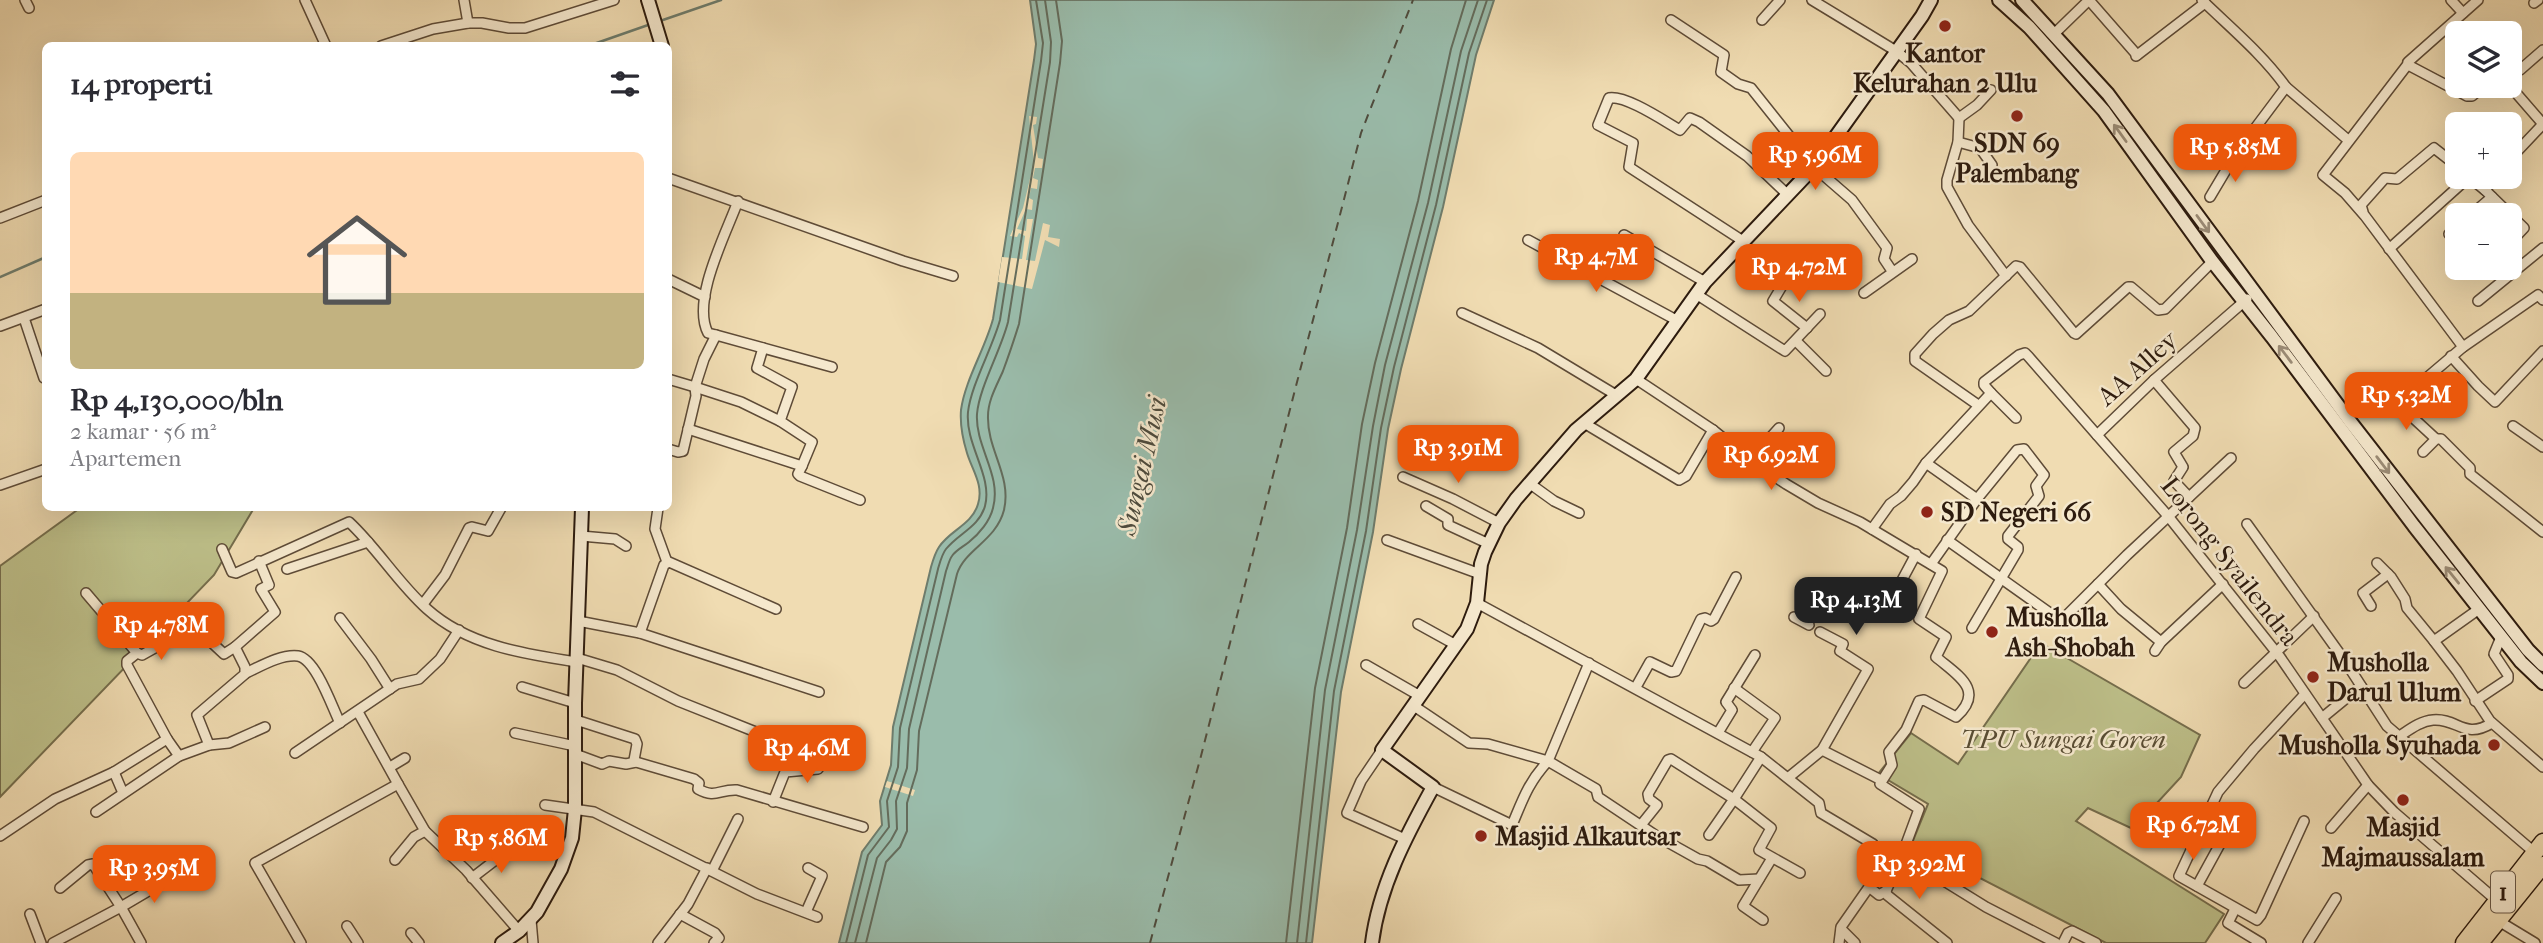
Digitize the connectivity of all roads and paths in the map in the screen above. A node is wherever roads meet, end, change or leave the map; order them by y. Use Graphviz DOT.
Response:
graph roads {
  1 [pos="305,0"];
  2 [pos="464,0"];
  3 [pos="614,0"];
  4 [pos="1780,0"];
  5 [pos="1812,0"];
  6 [pos="1931,0"];
  7 [pos="1999,0"];
  8 [pos="2022,0"];
  9 [pos="2089,0"];
  10 [pos="2451,0"];
  11 [pos="2478,0"];
  12 [pos="2204,1"];
  13 [pos="649,2"];
  14 [pos="2463,13"];
  15 [pos="1671,20"];
  16 [pos="1762,20"];
  17 [pos="468,23"];
  18 [pos="2054,34"];
  19 [pos="324,42"];
  20 [pos="394,42"];
  21 [pos="661,42"];
  22 [pos="2543,50"];
  23 [pos="1896,51"];
  24 [pos="2408,64"];
  25 [pos="2522,68"];
  26 [pos="2445,84"];
  27 [pos="2286,87"];
  28 [pos="1991,90"];
  29 [pos="2520,98"];
  30 [pos="1959,118"];
  31 [pos="2543,124"];
  32 [pos="2348,141"];
  33 [pos="1958,142"];
  34 [pos="2522,146"];
  35 [pos="2445,157"];
  36 [pos="1992,165"];
  37 [pos="1814,167"];
  38 [pos="672,179"];
  39 [pos="2456,189"];
  40 [pos="2482,189"];
  41 [pos="2490,189"];
  42 [pos="2488,194"];
  43 [pos="1788,195"];
  44 [pos="2210,197"];
  45 [pos="738,201"];
  46 [pos="42,202"];
  47 [pos="2481,203"];
  48 [pos="2498,203"];
  49 [pos="2365,216"];
  50 [pos="0,218"];
  51 [pos="1624,235"];
  52 [pos="1528,240"];
  53 [pos="1743,241"];
  54 [pos="2543,248"];
  55 [pos="2389,249"];
  56 [pos="1912,259"];
  57 [pos="2212,262"];
  58 [pos="1892,271"];
  59 [pos="953,276"];
  60 [pos="2006,276"];
  61 [pos="672,281"];
  62 [pos="1785,281"];
  63 [pos="1705,282"];
  64 [pos="1864,293"];
  65 [pos="2541,295"];
  66 [pos="705,297"];
  67 [pos="1693,298"];
  68 [pos="2249,298"];
  69 [pos="2478,301"];
  70 [pos="42,311"];
  71 [pos="1462,313"];
  72 [pos="1820,314"];
  73 [pos="24,318"];
  74 [pos="1679,321"];
  75 [pos="0,326"];
  76 [pos="1807,328"];
  77 [pos="716,335"];
  78 [pos="1796,341"];
  79 [pos="2463,347"];
  80 [pos="763,348"];
  81 [pos="2543,351"];
  82 [pos="2451,356"];
  83 [pos="832,366"];
  84 [pos="1826,371"];
  85 [pos="42,373"];
  86 [pos="1636,379"];
  87 [pos="672,380"];
  88 [pos="2154,380"];
  89 [pos="695,387"];
  90 [pos="1991,393"];
  91 [pos="1616,395"];
  92 [pos="1978,405"];
  93 [pos="2016,418"];
  94 [pos="780,421"];
  95 [pos="2513,426"];
  96 [pos="1580,427"];
  97 [pos="1779,428"];
  98 [pos="688,429"];
  99 [pos="1713,430"];
  100 [pos="2097,435"];
  101 [pos="2436,439"];
  102 [pos="2543,447"];
  103 [pos="672,450"];
  104 [pos="2423,452"];
  105 [pos="2231,458"];
  106 [pos="1750,460"];
  107 [pos="1926,463"];
  108 [pos="802,466"];
  109 [pos="42,470"];
  110 [pos="1403,477"];
  111 [pos="1529,483"];
  112 [pos="0,485"];
  113 [pos="2189,497"];
  114 [pos="1977,499"];
  115 [pos="860,500"];
  116 [pos="1426,506"];
  117 [pos="499,511"];
  118 [pos="582,511"];
  119 [pos="658,511"];
  120 [pos="1579,513"];
  121 [pos="2168,516"];
  122 [pos="1499,523"];
  123 [pos="2247,524"];
  124 [pos="1872,529"];
  125 [pos="2543,532"];
  126 [pos="1387,540"];
  127 [pos="1947,540"];
  128 [pos="580,541"];
  129 [pos="370,544"];
  130 [pos="1489,544"];
  131 [pos="626,546"];
  132 [pos="222,549"];
  133 [pos="1916,554"];
  134 [pos="259,561"];
  135 [pos="667,562"];
  136 [pos="2377,563"];
  137 [pos="1931,564"];
  138 [pos="288,569"];
  139 [pos="1480,574"];
  140 [pos="2388,574"];
  141 [pos="1736,577"];
  142 [pos="2000,579"];
  143 [pos="2098,584"];
  144 [pos="2223,584"];
  145 [pos="86,593"];
  146 [pos="1893,597"];
  147 [pos="422,604"];
  148 [pos="1477,604"];
  149 [pos="2371,606"];
  150 [pos="776,609"];
  151 [pos="2479,609"];
  152 [pos="2314,616"];
  153 [pos="340,618"];
  154 [pos="1794,618"];
  155 [pos="578,621"];
  156 [pos="1418,624"];
  157 [pos="1809,625"];
  158 [pos="1972,628"];
  159 [pos="459,630"];
  160 [pos="1820,632"];
  161 [pos="640,633"];
  162 [pos="2501,637"];
  163 [pos="2434,641"];
  164 [pos="2161,642"];
  165 [pos="1456,645"];
  166 [pos="234,646"];
  167 [pos="2155,651"];
  168 [pos="2276,652"];
  169 [pos="137,653"];
  170 [pos="1755,655"];
  171 [pos="577,660"];
  172 [pos="1589,663"];
  173 [pos="1366,665"];
  174 [pos="2543,665"];
  175 [pos="246,673"];
  176 [pos="2244,683"];
  177 [pos="2543,683"];
  178 [pos="2361,686"];
  179 [pos="522,687"];
  180 [pos="1636,687"];
  181 [pos="1734,688"];
  182 [pos="390,689"];
  183 [pos="819,692"];
  184 [pos="2305,694"];
  185 [pos="1417,701"];
  186 [pos="2475,701"];
  187 [pos="575,703"];
  188 [pos="358,712"];
  189 [pos="2322,718"];
  190 [pos="576,720"];
  191 [pos="340,723"];
  192 [pos="2492,723"];
  193 [pos="265,727"];
  194 [pos="515,733"];
  195 [pos="1718,733"];
  196 [pos="2398,737"];
  197 [pos="167,739"];
  198 [pos="781,741"];
  199 [pos="209,745"];
  200 [pos="575,750"];
  201 [pos="1382,750"];
  202 [pos="1822,750"];
  203 [pos="295,752"];
  204 [pos="1757,754"];
  205 [pos="179,756"];
  206 [pos="405,758"];
  207 [pos="1548,761"];
  208 [pos="636,762"];
  209 [pos="822,763"];
  210 [pos="390,767"];
  211 [pos="2543,768"];
  212 [pos="114,772"];
  213 [pos="1788,777"];
  214 [pos="1881,780"];
  215 [pos="398,784"];
  216 [pos="2368,785"];
  217 [pos="1433,787"];
  218 [pos="123,793"];
  219 [pos="1736,797"];
  220 [pos="774,802"];
  221 [pos="545,805"];
  222 [pos="575,809"];
  223 [pos="96,812"];
  224 [pos="738,819"];
  225 [pos="2304,821"];
  226 [pos="1641,825"];
  227 [pos="863,827"];
  228 [pos="2331,828"];
  229 [pos="425,831"];
  230 [pos="2200,833"];
  231 [pos="1709,835"];
  232 [pos="0,836"];
  233 [pos="1405,839"];
  234 [pos="1873,844"];
  235 [pos="511,848"];
  236 [pos="2540,853"];
  237 [pos="1902,855"];
  238 [pos="1772,858"];
  239 [pos="395,860"];
  240 [pos="808,868"];
  241 [pos="710,869"];
  242 [pos="182,871"];
  243 [pos="1800,873"];
  244 [pos="472,878"];
  245 [pos="1759,879"];
  246 [pos="2197,886"];
  247 [pos="60,888"];
  248 [pos="1886,891"];
  249 [pos="2336,898"];
  250 [pos="2496,900"];
  251 [pos="121,907"];
  252 [pos="2235,909"];
  253 [pos="806,912"];
  254 [pos="30,914"];
  255 [pos="680,914"];
  256 [pos="817,917"];
  257 [pos="531,920"];
  258 [pos="1763,920"];
  259 [pos="2497,920"];
  260 [pos="347,926"];
  261 [pos="1841,929"];
  262 [pos="519,931"];
  263 [pos="411,933"];
  264 [pos="716,938"];
  265 [pos="41,943"];
  266 [pos="52,943"];
  267 [pos="141,943"];
  268 [pos="302,943"];
  269 [pos="359,943"];
  270 [pos="419,943"];
  271 [pos="502,943"];
  272 [pos="533,943"];
  273 [pos="658,943"];
  274 [pos="1371,943"];
  275 [pos="1839,943"];
  276 [pos="1855,943"];
  277 [pos="1947,943"];
  278 [pos="2056,943"];
  279 [pos="2063,943"];
  280 [pos="2096,943"];
  281 [pos="2261,943"];
  282 [pos="2308,943"];
  283 [pos="2464,943"];
  284 [pos="2480,943"];
  285 [pos="2535,943"];
  1 -- 19 [label="street"];
  2 -- 17 [label="street"];
  3 -- 17 [label="street"];
  4 -- 16 [label="street"];
  5 -- 23 [label="street"];
  6 -- 23 [label="street"];
  57 -- 7 [label="street, one-way"];
  8 -- 18 [label="street"];
  9 -- 12 [label="street"];
  9 -- 18 [label="street"];
  10 -- 14 [label="street"];
  11 -- 14 [label="street"];
  12 -- 27 [label="street"];
  13 -- 21 [label="street"];
  14 -- 24 [label="street"];
  15 -- 37 [label="street"];
  17 -- 20 [label="street"];
  18 -- 68 [label="street, one-way"];
  22 -- 25 [label="street"];
  23 -- 30 [label="street"];
  23 -- 37 [label="street"];
  24 -- 26 [label="street"];
  24 -- 32 [label="street"];
  27 -- 32 [label="street"];
  27 -- 44 [label="street"];
  28 -- 30 [label="street"];
  29 -- 31 [label="street"];
  30 -- 33 [label="street"];
  31 -- 34 [label="street"];
  32 -- 49 [label="street"];
  33 -- 36 [label="street"];
  33 -- 60 [label="street"];
  35 -- 49 [label="street"];
  37 -- 43 [label="street"];
  37 -- 58 [label="street"];
  38 -- 45 [label="street"];
  39 -- 55 [label="street"];
  40 -- 42 [label="street"];
  41 -- 42 [label="street"];
  42 -- 47 [label="street"];
  42 -- 48 [label="street"];
  43 -- 53 [label="street"];
  43 -- 53 [label="street"];
  45 -- 59 [label="street"];
  45 -- 66 [label="street"];
  46 -- 50 [label="street"];
  49 -- 55 [label="street"];
  51 -- 63 [label="street"];
  52 -- 74 [label="street"];
  53 -- 63 [label="street"];
  54 -- 69 [label="street"];
  55 -- 79 [label="street"];
  56 -- 58 [label="street"];
  57 -- 60 [label="street"];
  57 -- 68 [label="street"];
  58 -- 64 [label="street"];
  60 -- 92 [label="street"];
  61 -- 66 [label="street"];
  62 -- 76 [label="street"];
  63 -- 67 [label="street"];
  65 -- 79 [label="street"];
  66 -- 77 [label="street"];
  67 -- 74 [label="street"];
  67 -- 78 [label="street"];
  68 -- 88 [label="street, AA Alley"];
  151 -- 68 [label="street, one-way"];
  68 -- 174 [label="street, one-way"];
  70 -- 73 [label="street"];
  71 -- 91 [label="street"];
  72 -- 76 [label="street"];
  73 -- 75 [label="street"];
  73 -- 85 [label="street"];
  74 -- 86 [label="street"];
  76 -- 78 [label="street"];
  77 -- 80 [label="street"];
  77 -- 89 [label="street"];
  78 -- 84 [label="street"];
  79 -- 82 [label="street"];
  80 -- 83 [label="street"];
  80 -- 94 [label="street"];
  81 -- 82 [label="street"];
  82 -- 101 [label="street"];
  86 -- 91 [label="street"];
  86 -- 99 [label="street"];
  87 -- 89 [label="street"];
  88 -- 100 [label="street, AA Alley"];
  88 -- 113 [label="street"];
  89 -- 94 [label="street"];
  89 -- 98 [label="street"];
  90 -- 92 [label="street"];
  90 -- 93 [label="street"];
  90 -- 100 [label="street, AA Alley"];
  91 -- 96 [label="street"];
  92 -- 107 [label="street"];
  94 -- 108 [label="street"];
  95 -- 102 [label="street"];
  96 -- 99 [label="street"];
  96 -- 111 [label="street"];
  97 -- 106 [label="street"];
  98 -- 103 [label="street"];
  98 -- 108 [label="street"];
  99 -- 106 [label="street"];
  100 -- 121 [label="street, Lorong Syailendra"];
  101 -- 104 [label="street"];
  101 -- 125 [label="street"];
  105 -- 113 [label="street"];
  106 -- 124 [label="street"];
  107 -- 114 [label="street"];
  107 -- 124 [label="street"];
  108 -- 115 [label="street"];
  109 -- 112 [label="street"];
  110 -- 122 [label="street"];
  111 -- 120 [label="street"];
  111 -- 122 [label="street"];
  113 -- 121 [label="street"];
  114 -- 127 [label="street"];
  114 -- 142 [label="street"];
  116 -- 130 [label="street"];
  117 -- 147 [label="street"];
  118 -- 128 [label="street"];
  119 -- 135 [label="street"];
  121 -- 143 [label="street"];
  121 -- 144 [label="street, Lorong Syailendra"];
  122 -- 130 [label="street"];
  123 -- 152 [label="street"];
  124 -- 133 [label="street"];
  126 -- 139 [label="street"];
  127 -- 137 [label="street"];
  127 -- 142 [label="street"];
  128 -- 131 [label="street"];
  128 -- 155 [label="street"];
  129 -- 134 [label="street"];
  129 -- 138 [label="street"];
  129 -- 147 [label="street"];
  130 -- 139 [label="street"];
  132 -- 134 [label="street"];
  133 -- 137 [label="street"];
  133 -- 146 [label="street"];
  134 -- 166 [label="street"];
  135 -- 150 [label="street"];
  135 -- 161 [label="street"];
  136 -- 140 [label="street"];
  137 -- 214 [label="street"];
  139 -- 148 [label="street"];
  140 -- 149 [label="street"];
  140 -- 163 [label="street"];
  141 -- 180 [label="street"];
  142 -- 143 [label="street"];
  142 -- 158 [label="street"];
  143 -- 164 [label="street"];
  144 -- 164 [label="street"];
  144 -- 168 [label="street, Lorong Syailendra"];
  145 -- 169 [label="street"];
  147 -- 159 [label="street"];
  148 -- 165 [label="street"];
  148 -- 172 [label="street"];
  151 -- 162 [label="street"];
  151 -- 163 [label="street"];
  152 -- 168 [label="street"];
  152 -- 178 [label="street"];
  153 -- 182 [label="street"];
  154 -- 157 [label="street"];
  155 -- 161 [label="street"];
  155 -- 171 [label="street"];
  156 -- 165 [label="street"];
  159 -- 171 [label="street"];
  159 -- 182 [label="street"];
  160 -- 202 [label="street"];
  161 -- 183 [label="street"];
  162 -- 177 [label="street"];
  162 -- 186 [label="street"];
  163 -- 186 [label="street"];
  164 -- 167 [label="street"];
  165 -- 185 [label="street"];
  166 -- 169 [label="street"];
  166 -- 175 [label="street"];
  168 -- 176 [label="street"];
  168 -- 184 [label="street, Lorong Syailendra"];
  169 -- 197 [label="street"];
  170 -- 181 [label="street"];
  171 -- 187 [label="street"];
  171 -- 198 [label="street"];
  172 -- 180 [label="street"];
  172 -- 207 [label="street"];
  173 -- 185 [label="street"];
  175 -- 191 [label="street"];
  175 -- 199 [label="street"];
  178 -- 189 [label="street"];
  178 -- 196 [label="street"];
  179 -- 187 [label="street"];
  180 -- 195 [label="street"];
  181 -- 195 [label="street"];
  181 -- 204 [label="street"];
  182 -- 188 [label="street"];
  184 -- 189 [label="street, Lorong Syailendra"];
  184 -- 230 [label="street"];
  185 -- 201 [label="street"];
  185 -- 207 [label="street"];
  186 -- 192 [label="street"];
  187 -- 190 [label="street"];
  188 -- 191 [label="street"];
  188 -- 210 [label="street"];
  189 -- 216 [label="street, Lorong Syailendra"];
  190 -- 200 [label="street"];
  190 -- 208 [label="street"];
  191 -- 203 [label="street"];
  192 -- 196 [label="street"];
  192 -- 211 [label="street"];
  193 -- 199 [label="street"];
  194 -- 200 [label="street"];
  195 -- 204 [label="street"];
  196 -- 236 [label="street"];
  197 -- 205 [label="street"];
  197 -- 212 [label="street"];
  199 -- 205 [label="street"];
  200 -- 208 [label="street"];
  200 -- 222 [label="street"];
  201 -- 217 [label="street"];
  201 -- 233 [label="street"];
  202 -- 213 [label="street"];
  202 -- 214 [label="street"];
  204 -- 213 [label="street"];
  204 -- 219 [label="street"];
  205 -- 218 [label="street"];
  206 -- 210 [label="street"];
  207 -- 217 [label="street"];
  207 -- 226 [label="street"];
  208 -- 220 [label="street"];
  209 -- 220 [label="street"];
  210 -- 215 [label="street"];
  212 -- 218 [label="street"];
  212 -- 232 [label="street"];
  213 -- 234 [label="street"];
  214 -- 237 [label="street"];
  215 -- 229 [label="street"];
  215 -- 268 [label="street"];
  216 -- 228 [label="street"];
  216 -- 250 [label="street, Lorong Syailendra"];
  217 -- 233 [label="street"];
  218 -- 223 [label="street"];
  219 -- 226 [label="street"];
  219 -- 231 [label="street"];
  219 -- 238 [label="street"];
  220 -- 227 [label="street"];
  221 -- 222 [label="street"];
  222 -- 241 [label="street"];
  222 -- 257 [label="street"];
  224 -- 241 [label="street"];
  225 -- 252 [label="street"];
  226 -- 245 [label="street"];
  229 -- 239 [label="street"];
  229 -- 244 [label="street"];
  230 -- 246 [label="street"];
  230 -- 246 [label="street"];
  233 -- 274 [label="street"];
  235 -- 244 [label="street"];
  236 -- 250 [label="highway, 1"];
  236 -- 259 [label="highway, 1"];
  237 -- 248 [label="street"];
  237 -- 278 [label="street"];
  238 -- 243 [label="street"];
  238 -- 245 [label="street"];
  240 -- 253 [label="street"];
  241 -- 253 [label="street"];
  241 -- 255 [label="street"];
  242 -- 251 [label="street"];
  244 -- 262 [label="street"];
  245 -- 258 [label="street"];
  246 -- 252 [label="street"];
  247 -- 251 [label="street"];
  248 -- 261 [label="street"];
  248 -- 277 [label="street"];
  249 -- 282 [label="street"];
  250 -- 283 [label="highway, 1"];
  251 -- 266 [label="street"];
  251 -- 267 [label="street"];
  252 -- 281 [label="street"];
  253 -- 256 [label="street"];
  254 -- 265 [label="street"];
  255 -- 264 [label="street"];
  255 -- 273 [label="street"];
  257 -- 262 [label="street"];
  257 -- 272 [label="street"];
  259 -- 284 [label="highway, 1"];
  259 -- 285 [label="street"];
  260 -- 269 [label="street"];
  261 -- 275 [label="street"];
  261 -- 276 [label="street"];
  262 -- 271 [label="street"];
  263 -- 270 [label="street"];
  279 -- 280 [label="street"];
}
